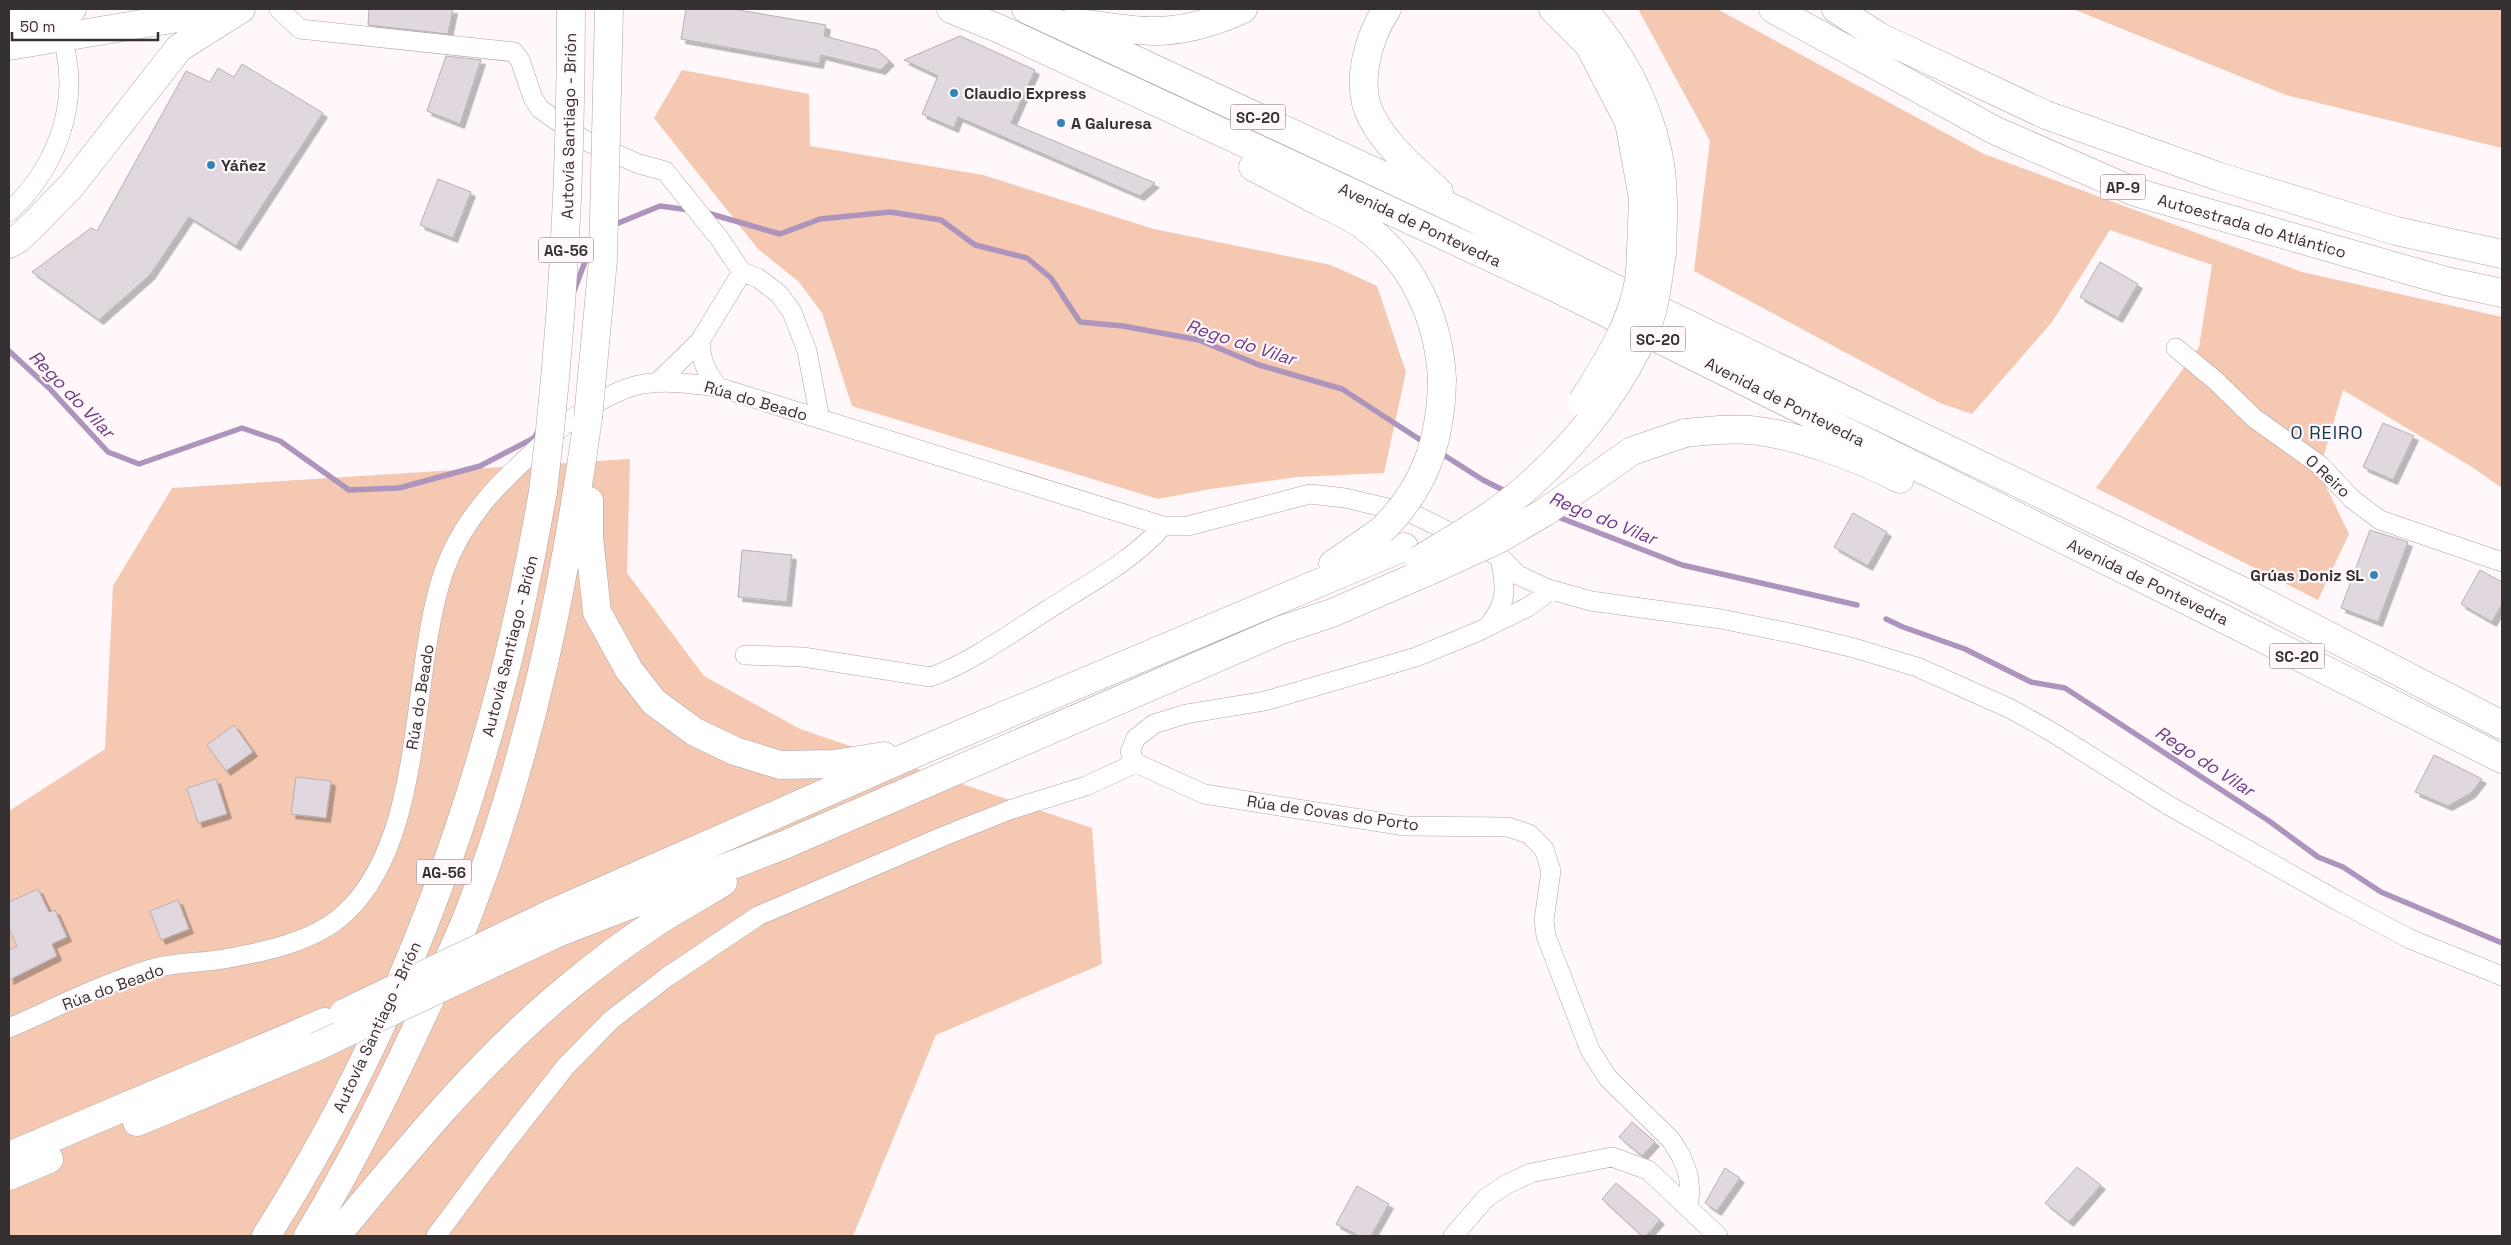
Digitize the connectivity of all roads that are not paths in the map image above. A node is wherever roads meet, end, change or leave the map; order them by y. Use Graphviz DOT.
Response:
graph roads {
  1 [pos="72,9"];
  2 [pos="233,9"];
  3 [pos="241,9"];
  4 [pos="279,9"];
  5 [pos="571,9"];
  6 [pos="609,9"];
  7 [pos="951,9"];
  8 [pos="1026,9"];
  9 [pos="1244,9"];
  10 [pos="1387,9"];
  11 [pos="1552,9"];
  12 [pos="1583,9"];
  13 [pos="1773,9"];
  14 [pos="1836,9"];
  15 [pos="9,19"];
  16 [pos="1053,22"];
  17 [pos="9,46"];
  18 [pos="66,53"];
  19 [pos="1220,133"];
  20 [pos="9,212"];
  21 [pos="1463,213"];
  22 [pos="9,244"];
  23 [pos="1651,251"];
  24 [pos="2502,254"];
  25 [pos="742,272"];
  26 [pos="2502,293"];
  27 [pos="700,341"];
  28 [pos="2176,348"];
  29 [pos="657,383"];
  30 [pos="718,388"];
  31 [pos="820,419"];
  32 [pos="585,466"];
  33 [pos="1162,526"];
  34 [pos="2092,555"];
  35 [pos="1500,557"];
  36 [pos="1417,559"];
  37 [pos="2502,562"];
  38 [pos="1548,589"];
  39 [pos="1286,596"];
  40 [pos="1489,625"];
  41 [pos="745,655"];
  42 [pos="2502,725"];
  43 [pos="925,749"];
  44 [pos="2502,760"];
  45 [pos="1136,763"];
  46 [pos="784,845"];
  47 [pos="552,924"];
  48 [pos="2502,976"];
  49 [pos="9,1028"];
  50 [pos="9,1156"];
  51 [pos="9,1176"];
  52 [pos="1688,1207"];
  53 [pos="266,1236"];
  54 [pos="308,1236"];
  55 [pos="336,1236"];
  56 [pos="436,1236"];
  57 [pos="1453,1236"];
  58 [pos="1718,1236"];
  1 -- 15 [label="highway"];
  2 -- 17 [label="highway"];
  3 -- 22 [label="highway"];
  4 -- 25 [label="street"];
  5 -- 53 [label="highway, Autovía Santiago - Brión / AG-56, bridge"];
  6 -- 32 [label="highway, AG-56, bridge"];
  7 -- 19 [label="highway, Avenida de Pontevedra / SC-20"];
  8 -- 16 [label="highway, Avenida de Pontevedra / SC-20"];
  9 -- 16 [label="highway"];
  10 -- 21 [label="highway"];
  11 -- 23 [label="highway"];
  12 -- 23 [label="highway"];
  13 -- 26 [label="highway, Autoestrada do Atlántico / AP-9"];
  14 -- 24 [label="highway, AP-9"];
  16 -- 21 [label="highway, Avenida de Pontevedra / SC-20"];
  18 -- 20 [label="street"];
  19 -- 34 [label="highway, Avenida de Pontevedra / SC-20"];
  19 -- 39 [label="highway, bridge"];
  21 -- 42 [label="highway, Avenida de Pontevedra / SC-20"];
  23 -- 36 [label="highway, bridge"];
  25 -- 27 [label="street"];
  25 -- 31 [label="street"];
  27 -- 29 [label="street"];
  27 -- 30 [label="street"];
  28 -- 37 [label="street, O Reiro"];
  29 -- 30 [label="street, Rúa do Beado"];
  29 -- 49 [label="street, Rúa do Beado"];
  30 -- 31 [label="street, Rúa do Beado"];
  31 -- 33 [label="street, Rúa do Beado"];
  32 -- 43 [label="highway"];
  32 -- 54 [label="highway, AG-56"];
  33 -- 35 [label="street, Rúa do Beado"];
  33 -- 41 [label="street"];
  34 -- 36 [label="highway, bridge"];
  34 -- 44 [label="highway, Avenida de Pontevedra / SC-20"];
  35 -- 38 [label="street, Rúa do Beado"];
  35 -- 40 [label="street"];
  36 -- 39 [label="highway"];
  36 -- 46 [label="highway"];
  38 -- 40 [label="street"];
  38 -- 48 [label="street, Rúa do Beado"];
  39 -- 43 [label="highway"];
  40 -- 45 [label="street"];
  43 -- 47 [label="highway"];
  45 -- 52 [label="street, Rúa de Covas do Porto"];
  45 -- 56 [label="street"];
  46 -- 47 [label="highway"];
  46 -- 55 [label="highway"];
  47 -- 50 [label="highway, bridge"];
  47 -- 51 [label="highway, bridge"];
  52 -- 57 [label="street"];
  52 -- 58 [label="street"];
}
